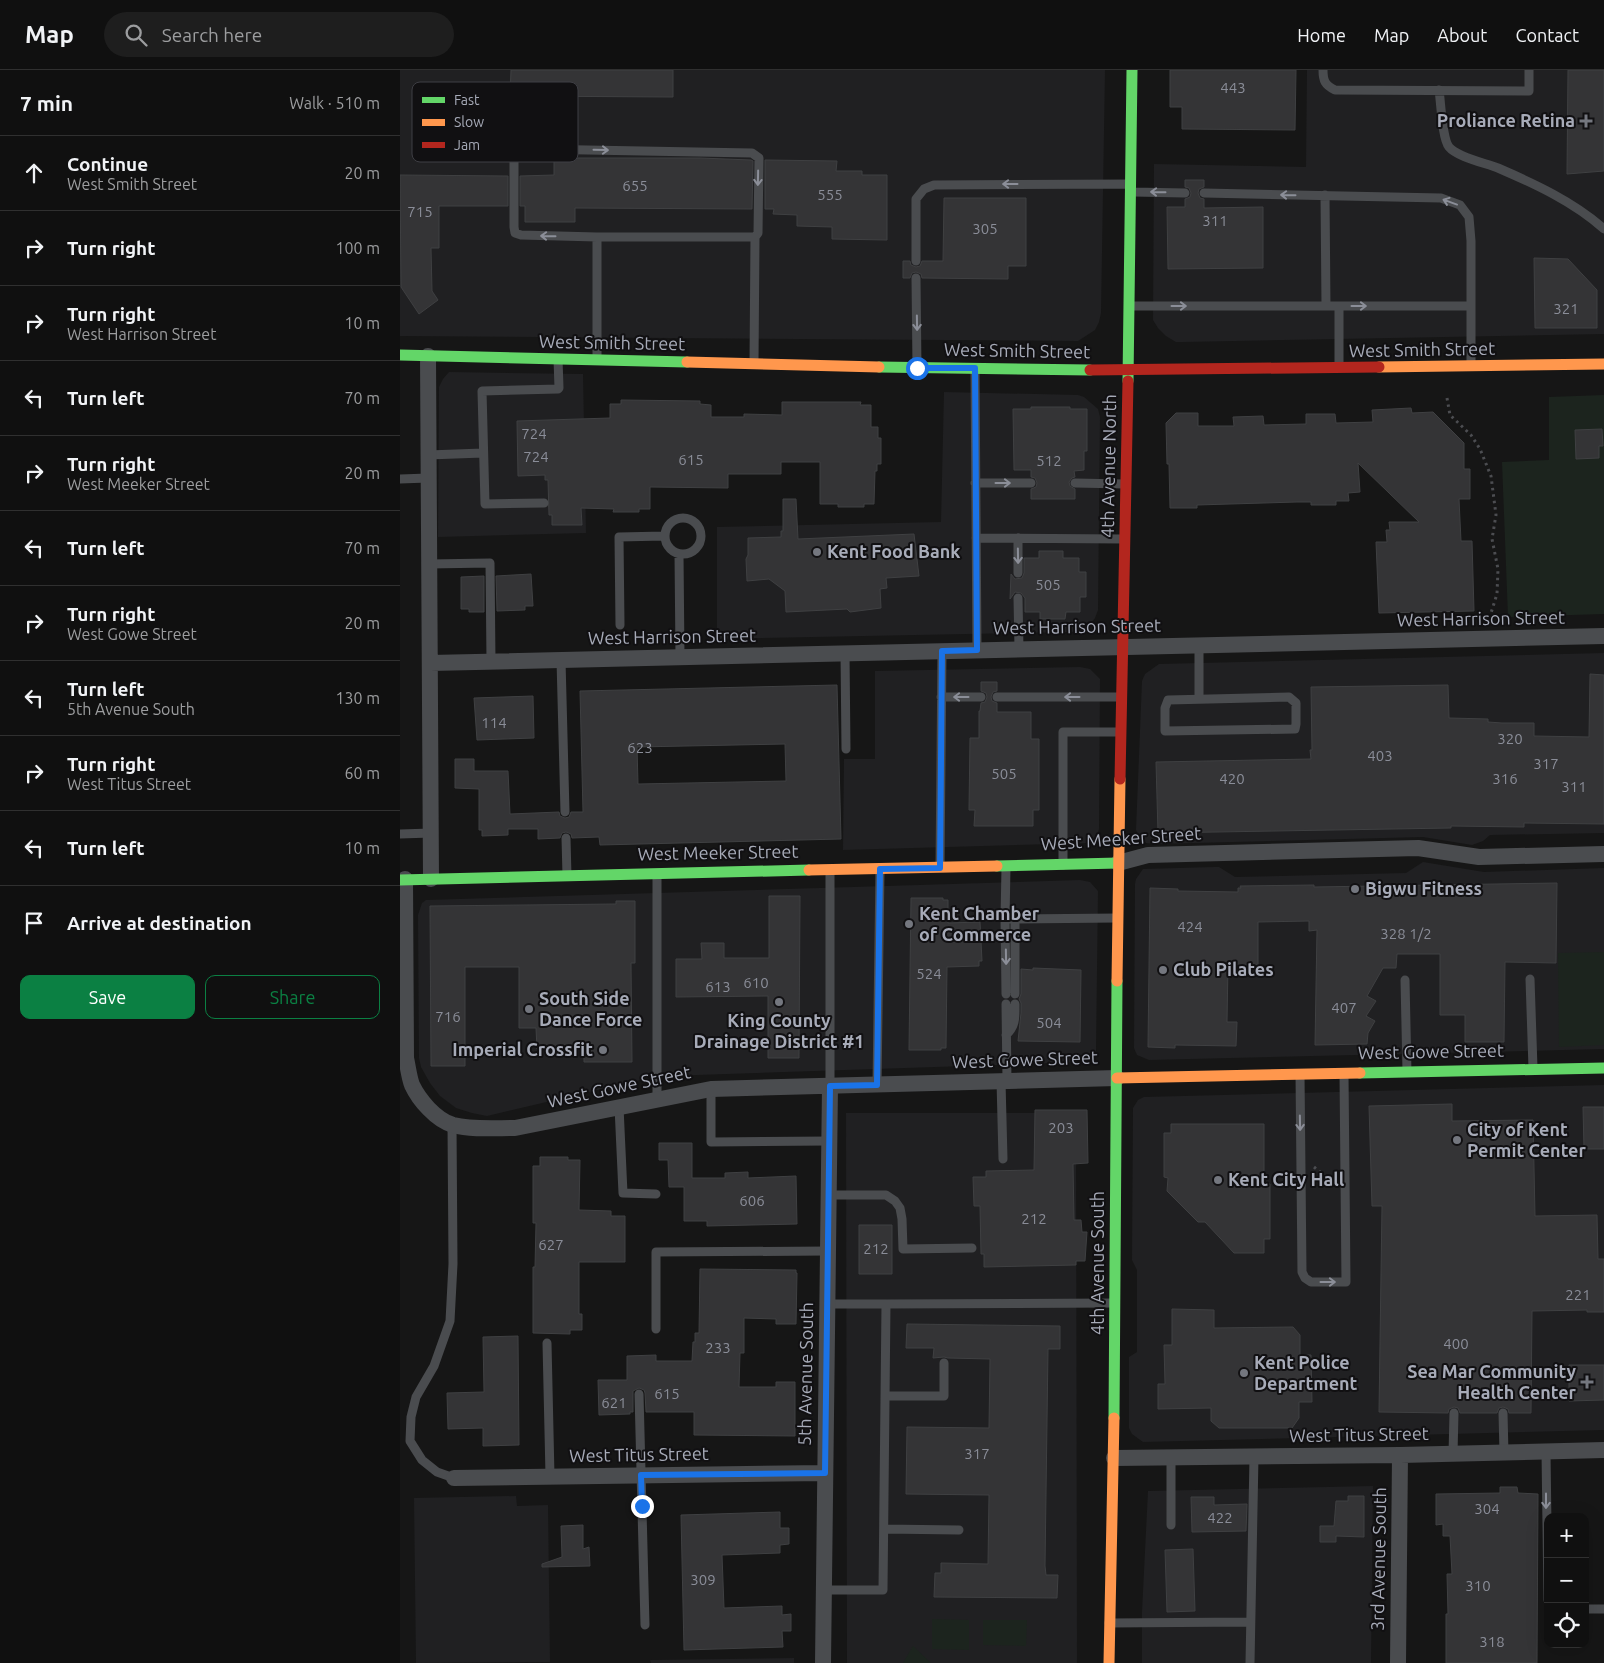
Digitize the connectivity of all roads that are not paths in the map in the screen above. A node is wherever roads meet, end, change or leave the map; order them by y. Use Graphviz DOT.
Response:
graph roads {
  1 [pos="1132,70"];
  2 [pos="1323,70"];
  3 [pos="1529,70"];
  4 [pos="1439,90"];
  5 [pos="578,150"];
  6 [pos="514,162"];
  7 [pos="1131,188"];
  8 [pos="1185,192"];
  9 [pos="1204,193"];
  10 [pos="1325,196"];
  11 [pos="1604,229"];
  12 [pos="597,237"];
  13 [pos="755,237"];
  14 [pos="916,261"];
  15 [pos="916,278"];
  16 [pos="1130,306"];
  17 [pos="1326,306"];
  18 [pos="1339,306"];
  19 [pos="1471,306"];
  20 [pos="400,354"];
  21 [pos="428,356"];
  22 [pos="558,359"];
  23 [pos="597,360"];
  24 [pos="754,364"];
  25 [pos="1604,364"];
  26 [pos="1471,367"];
  27 [pos="917,368"];
  28 [pos="975,368"];
  29 [pos="1339,368"];
  30 [pos="1128,370"];
  31 [pos="483,453"];
  32 [pos="428,455"];
  33 [pos="428,478"];
  34 [pos="400,479"];
  35 [pos="975,483"];
  36 [pos="1031,483"];
  37 [pos="1075,483"];
  38 [pos="1126,484"];
  39 [pos="544,502"];
  40 [pos="664,536"];
  41 [pos="976,538"];
  42 [pos="1018,538"];
  43 [pos="1125,539"];
  44 [pos="679,554"];
  45 [pos="429,564"];
  46 [pos="1018,573"];
  47 [pos="1018,598"];
  48 [pos="620,625"];
  49 [pos="1604,636"];
  50 [pos="1200,645"];
  51 [pos="1122,646"];
  52 [pos="1019,649"];
  53 [pos="977,650"];
  54 [pos="942,651"];
  55 [pos="845,653"];
  56 [pos="680,657"];
  57 [pos="561,660"];
  58 [pos="491,661"];
  59 [pos="430,663"];
  60 [pos="942,697"];
  61 [pos="981,697"];
  62 [pos="997,697"];
  63 [pos="1121,697"];
  64 [pos="1200,698"];
  65 [pos="1120,732"];
  66 [pos="846,749"];
  67 [pos="565,812"];
  68 [pos="431,833"];
  69 [pos="400,834"];
  70 [pos="566,838"];
  71 [pos="1604,854"];
  72 [pos="1118,863"];
  73 [pos="1063,865"];
  74 [pos="1006,866"];
  75 [pos="940,868"];
  76 [pos="880,869"];
  77 [pos="830,871"];
  78 [pos="657,874"];
  79 [pos="567,876"];
  80 [pos="432,879"];
  81 [pos="403,880"];
  82 [pos="1117,918"];
  83 [pos="1010,919"];
  84 [pos="403,957"];
  85 [pos="1530,979"];
  86 [pos="1405,980"];
  87 [pos="1010,994"];
  88 [pos="1010,1004"];
  89 [pos="1604,1068"];
  90 [pos="1533,1070"];
  91 [pos="1407,1072"];
  92 [pos="1344,1073"];
  93 [pos="1300,1074"];
  94 [pos="1116,1078"];
  95 [pos="1004,1081"];
  96 [pos="877,1085"];
  97 [pos="830,1086"];
  98 [pos="711,1089"];
  99 [pos="657,1099"];
  100 [pos="619,1107"];
  101 [pos="452,1124"];
  102 [pos="829,1141"];
  103 [pos="1003,1159"];
  104 [pos="656,1194"];
  105 [pos="828,1195"];
  106 [pos="972,1248"];
  107 [pos="828,1251"];
  108 [pos="1115,1303"];
  109 [pos="827,1304"];
  110 [pos="886,1304"];
  111 [pos="656,1329"];
  112 [pos="547,1343"];
  113 [pos="944,1363"];
  114 [pos="639,1394"];
  115 [pos="885,1396"];
  116 [pos="1454,1413"];
  117 [pos="1503,1413"];
  118 [pos="1604,1450"];
  119 [pos="1546,1452"];
  120 [pos="1504,1453"];
  121 [pos="1453,1454"];
  122 [pos="1400,1455"];
  123 [pos="1254,1457"];
  124 [pos="1114,1458"];
  125 [pos="1171,1458"];
  126 [pos="825,1473"];
  127 [pos="641,1475"];
  128 [pos="550,1476"];
  129 [pos="454,1478"];
  130 [pos="1171,1524"];
  131 [pos="884,1529"];
  132 [pos="959,1530"];
  133 [pos="1547,1558"];
  134 [pos="824,1590"];
  135 [pos="1589,1609"];
  136 [pos="1604,1609"];
  137 [pos="1250,1622"];
  138 [pos="1109,1623"];
  139 [pos="645,1625"];
  140 [pos="823,1663"];
  141 [pos="1109,1663"];
  142 [pos="1250,1663"];
  143 [pos="1398,1663"];
  1 -- 7 [label="street, 4th Avenue North"];
  2 -- 4 [label="lane"];
  3 -- 4 [label="lane"];
  4 -- 11 [label="lane"];
  5 -- 13 [label="lane, one-way"];
  12 -- 6 [label="lane, one-way"];
  8 -- 7 [label="lane, one-way"];
  7 -- 14 [label="lane, one-way"];
  7 -- 16 [label="street, 4th Avenue North"];
  10 -- 9 [label="lane, one-way"];
  10 -- 17 [label="lane"];
  19 -- 10 [label="lane, one-way"];
  12 -- 13 [label="lane"];
  12 -- 23 [label="lane"];
  13 -- 24 [label="lane"];
  15 -- 27 [label="lane, one-way"];
  16 -- 17 [label="lane, one-way"];
  16 -- 30 [label="street, 4th Avenue North"];
  17 -- 18 [label="lane"];
  18 -- 19 [label="lane, one-way"];
  18 -- 29 [label="lane"];
  19 -- 26 [label="lane"];
  20 -- 21 [label="street, West Smith Street"];
  21 -- 22 [label="street, West Smith Street"];
  21 -- 32 [label="street"];
  22 -- 23 [label="street, West Smith Street"];
  22 -- 31 [label="lane"];
  23 -- 24 [label="street, West Smith Street"];
  24 -- 27 [label="street, West Smith Street"];
  25 -- 26 [label="street, West Smith Street"];
  26 -- 29 [label="street, West Smith Street"];
  27 -- 28 [label="street, West Smith Street"];
  28 -- 30 [label="street, West Smith Street"];
  28 -- 35 [label="lane"];
  29 -- 30 [label="street, West Smith Street"];
  30 -- 38 [label="street, 4th Avenue North"];
  31 -- 32 [label="lane"];
  31 -- 39 [label="lane"];
  32 -- 33 [label="street"];
  33 -- 34 [label="lane"];
  33 -- 45 [label="street"];
  35 -- 36 [label="lane, one-way"];
  35 -- 41 [label="lane"];
  37 -- 38 [label="lane"];
  38 -- 43 [label="street, 4th Avenue North"];
  40 -- 44 [label="lane"];
  40 -- 44 [label="lane"];
  40 -- 48 [label="lane"];
  41 -- 42 [label="lane"];
  41 -- 53 [label="lane"];
  42 -- 43 [label="lane"];
  42 -- 46 [label="lane, one-way"];
  43 -- 51 [label="street, 4th Avenue North"];
  44 -- 56 [label="lane"];
  45 -- 58 [label="lane"];
  45 -- 59 [label="street"];
  47 -- 52 [label="lane"];
  49 -- 50 [label="street, West Harrison Street"];
  50 -- 51 [label="street, West Harrison Street"];
  50 -- 64 [label="lane"];
  51 -- 52 [label="street, West Harrison Street"];
  51 -- 63 [label="street, 4th Avenue North"];
  52 -- 53 [label="street, West Harrison Street"];
  53 -- 54 [label="street, West Harrison Street"];
  54 -- 55 [label="street, West Harrison Street"];
  54 -- 60 [label="lane"];
  55 -- 56 [label="street, West Harrison Street"];
  55 -- 66 [label="lane"];
  56 -- 57 [label="street, West Harrison Street"];
  57 -- 58 [label="street, West Harrison Street"];
  57 -- 67 [label="lane"];
  58 -- 59 [label="street, West Harrison Street"];
  59 -- 68 [label="street"];
  61 -- 60 [label="lane, one-way"];
  60 -- 75 [label="lane"];
  63 -- 62 [label="lane, one-way"];
  63 -- 65 [label="street, 4th Avenue North"];
  64 -- 64 [label="lane"];
  65 -- 72 [label="street, 4th Avenue North"];
  65 -- 73 [label="lane"];
  68 -- 69 [label="lane"];
  68 -- 80 [label="street"];
  70 -- 79 [label="lane"];
  71 -- 72 [label="street, West Meeker Street"];
  72 -- 73 [label="street, West Meeker Street"];
  72 -- 82 [label="street, 4th Avenue South"];
  73 -- 74 [label="street, West Meeker Street"];
  74 -- 75 [label="street, West Meeker Street"];
  74 -- 83 [label="lane"];
  75 -- 76 [label="street, West Meeker Street"];
  76 -- 77 [label="street, West Meeker Street"];
  76 -- 96 [label="lane"];
  77 -- 78 [label="street, West Meeker Street"];
  77 -- 97 [label="lane"];
  78 -- 79 [label="street, West Meeker Street"];
  78 -- 99 [label="lane"];
  79 -- 80 [label="street, West Meeker Street"];
  80 -- 81 [label="street, West Meeker Street"];
  81 -- 84 [label="street"];
  82 -- 83 [label="lane"];
  82 -- 94 [label="street, 4th Avenue South"];
  83 -- 87 [label="lane, one-way"];
  84 -- 101 [label="street"];
  85 -- 90 [label="lane"];
  86 -- 91 [label="lane"];
  88 -- 95 [label="lane"];
  89 -- 90 [label="street, West Gowe Street"];
  90 -- 91 [label="street, West Gowe Street"];
  91 -- 92 [label="street, West Gowe Street"];
  92 -- 93 [label="street, West Gowe Street"];
  93 -- 92 [label="lane, one-way"];
  93 -- 94 [label="street, West Gowe Street"];
  94 -- 95 [label="street, West Gowe Street"];
  94 -- 108 [label="street, 4th Avenue South"];
  95 -- 96 [label="street, West Gowe Street"];
  95 -- 103 [label="lane"];
  96 -- 97 [label="street, West Gowe Street"];
  97 -- 98 [label="street, West Gowe Street"];
  97 -- 102 [label="street, 5th Avenue South"];
  98 -- 99 [label="street, West Gowe Street"];
  98 -- 102 [label="lane"];
  99 -- 100 [label="street, West Gowe Street"];
  100 -- 101 [label="street, West Gowe Street"];
  100 -- 104 [label="lane"];
  101 -- 129 [label="lane"];
  102 -- 105 [label="street, 5th Avenue South"];
  105 -- 106 [label="lane"];
  105 -- 107 [label="street, 5th Avenue South"];
  107 -- 109 [label="street, 5th Avenue South"];
  107 -- 111 [label="lane"];
  108 -- 110 [label="lane"];
  108 -- 124 [label="street, 4th Avenue South"];
  109 -- 110 [label="lane"];
  109 -- 126 [label="street, 5th Avenue South"];
  110 -- 115 [label="lane"];
  112 -- 128 [label="lane"];
  113 -- 115 [label="lane"];
  114 -- 127 [label="lane"];
  115 -- 131 [label="lane"];
  116 -- 121 [label="lane"];
  117 -- 120 [label="lane"];
  118 -- 119 [label="street, West Titus Street"];
  119 -- 120 [label="street, West Titus Street"];
  119 -- 133 [label="lane, one-way"];
  120 -- 121 [label="street, West Titus Street"];
  121 -- 122 [label="street, West Titus Street"];
  122 -- 123 [label="street, West Titus Street"];
  122 -- 143 [label="street, 3rd Avenue South"];
  123 -- 125 [label="street, West Titus Street"];
  123 -- 137 [label="lane"];
  124 -- 125 [label="street, West Titus Street"];
  124 -- 138 [label="street, 4th Avenue South"];
  125 -- 130 [label="lane"];
  126 -- 127 [label="street, West Titus Street"];
  126 -- 134 [label="street, 5th Avenue South"];
  127 -- 128 [label="street, West Titus Street"];
  127 -- 139 [label="lane"];
  128 -- 129 [label="street, West Titus Street"];
  131 -- 132 [label="lane"];
  131 -- 134 [label="lane"];
  134 -- 140 [label="street, 5th Avenue South"];
  135 -- 136 [label="lane"];
  137 -- 138 [label="lane"];
  137 -- 142 [label="lane"];
  138 -- 141 [label="street, 4th Avenue South"];
}
